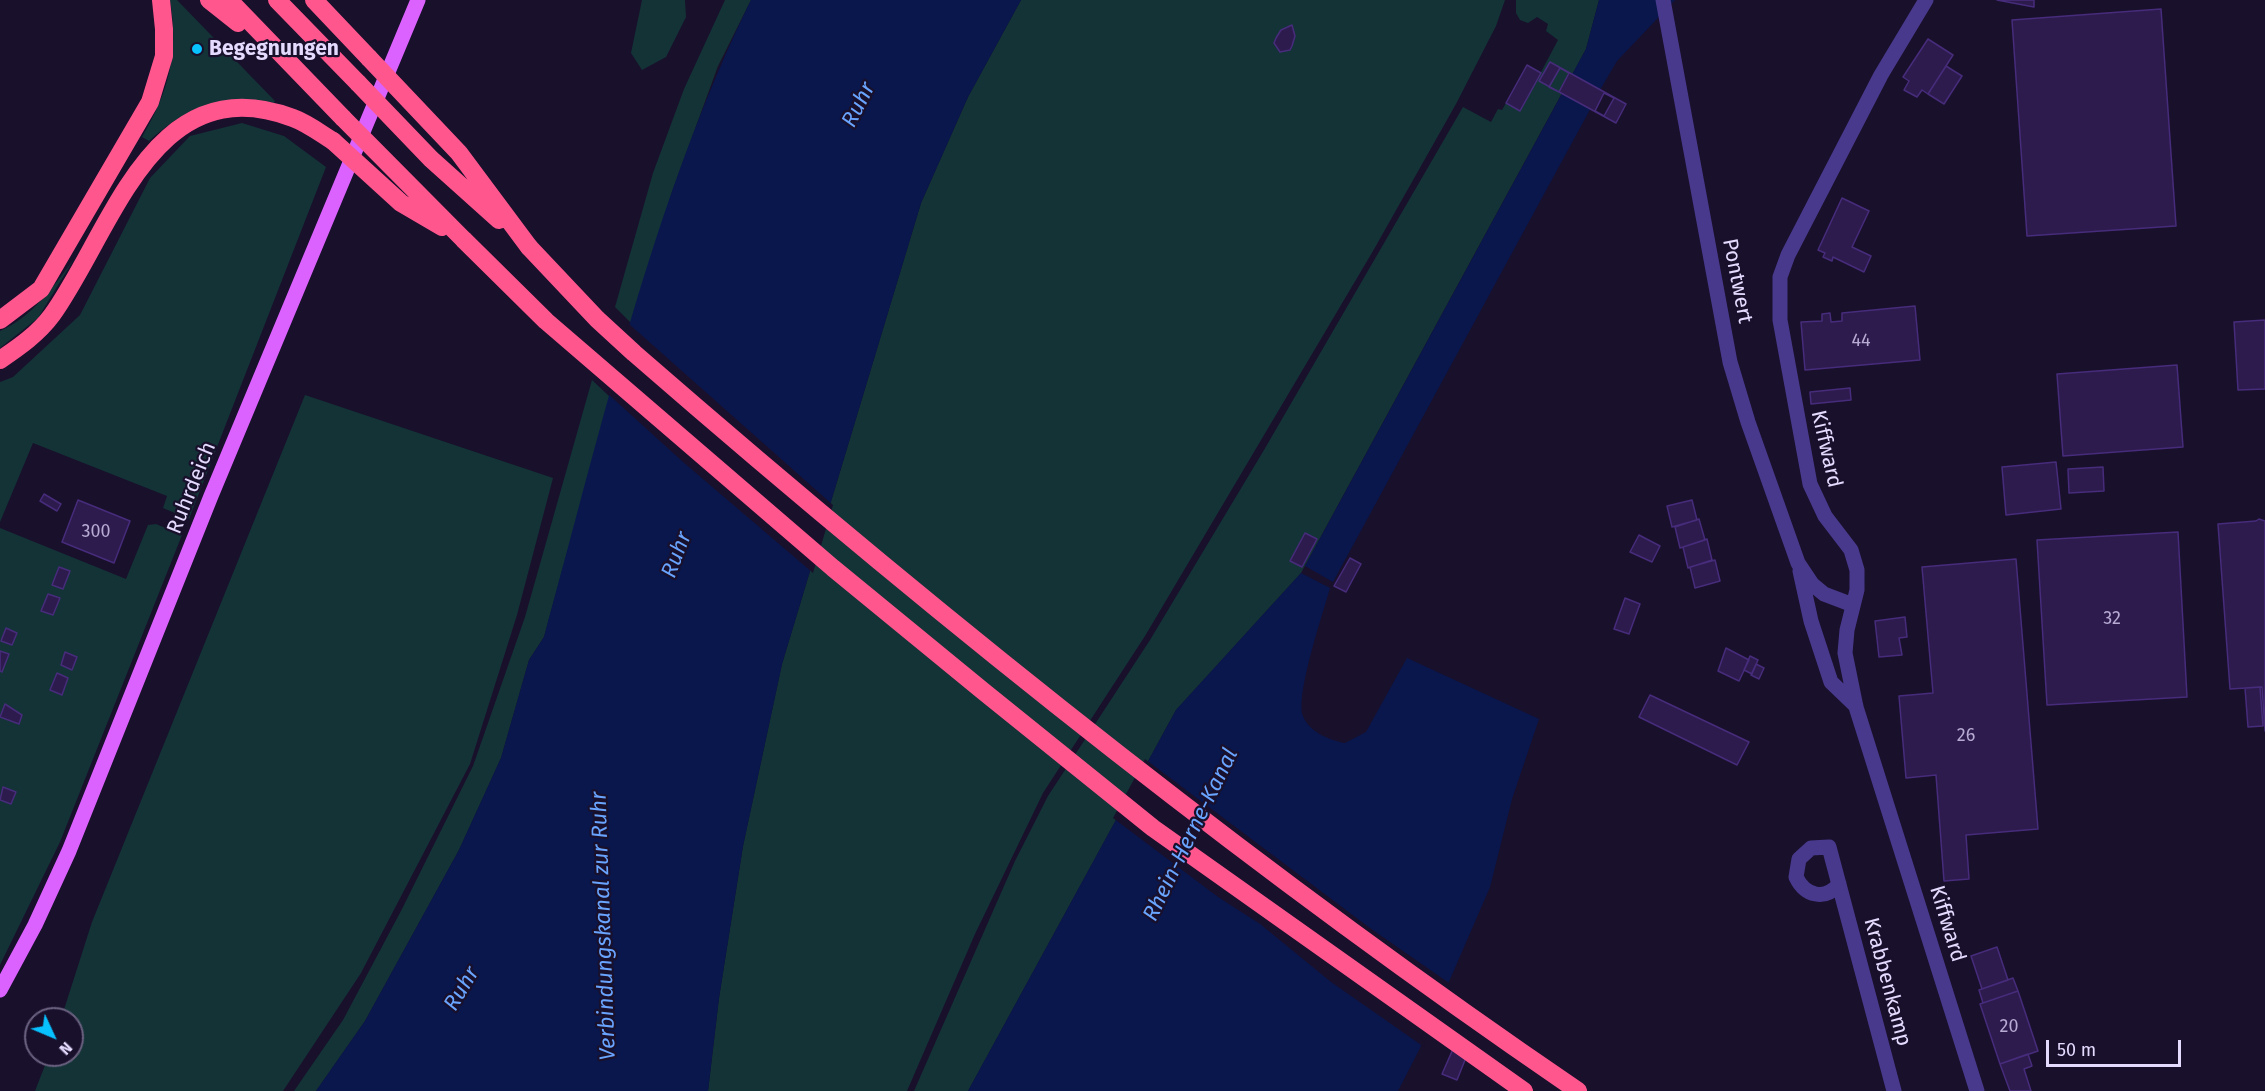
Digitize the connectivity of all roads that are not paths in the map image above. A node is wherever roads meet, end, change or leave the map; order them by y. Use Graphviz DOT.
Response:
graph roads {
  1 [pos="161,0"];
  2 [pos="208,0"];
  3 [pos="229,0"];
  4 [pos="277,0"];
  5 [pos="418,0"];
  6 [pos="1663,0"];
  7 [pos="1926,0"];
  8 [pos="318,3"];
  9 [pos="280,55"];
  10 [pos="464,240"];
  11 [pos="529,247"];
  12 [pos="0,320"];
  13 [pos="0,360"];
  14 [pos="1798,562"];
  15 [pos="1853,605"];
  16 [pos="1856,707"];
  17 [pos="1839,884"];
  18 [pos="0,990"];
  19 [pos="1524,1091"];
  20 [pos="1578,1091"];
  21 [pos="1894,1091"];
  22 [pos="1977,1091"];
  1 -- 12 [label="highway"];
  2 -- 9 [label="highway"];
  3 -- 9 [label="highway"];
  4 -- 11 [label="highway, bridge"];
  5 -- 18 [label="main road, Ruhrdeich"];
  6 -- 14 [label="street, Pontwert"];
  7 -- 15 [label="street, Kiffward"];
  8 -- 11 [label="highway, bridge"];
  9 -- 10 [label="highway, bridge"];
  10 -- 13 [label="highway, bridge"];
  10 -- 19 [label="highway"];
  11 -- 20 [label="highway"];
  14 -- 15 [label="street, Pontwert"];
  14 -- 16 [label="street, Pontwert"];
  15 -- 16 [label="street, Kiffward"];
  16 -- 22 [label="street, Kiffward"];
  17 -- 21 [label="street, Krabbenkamp"];
}
